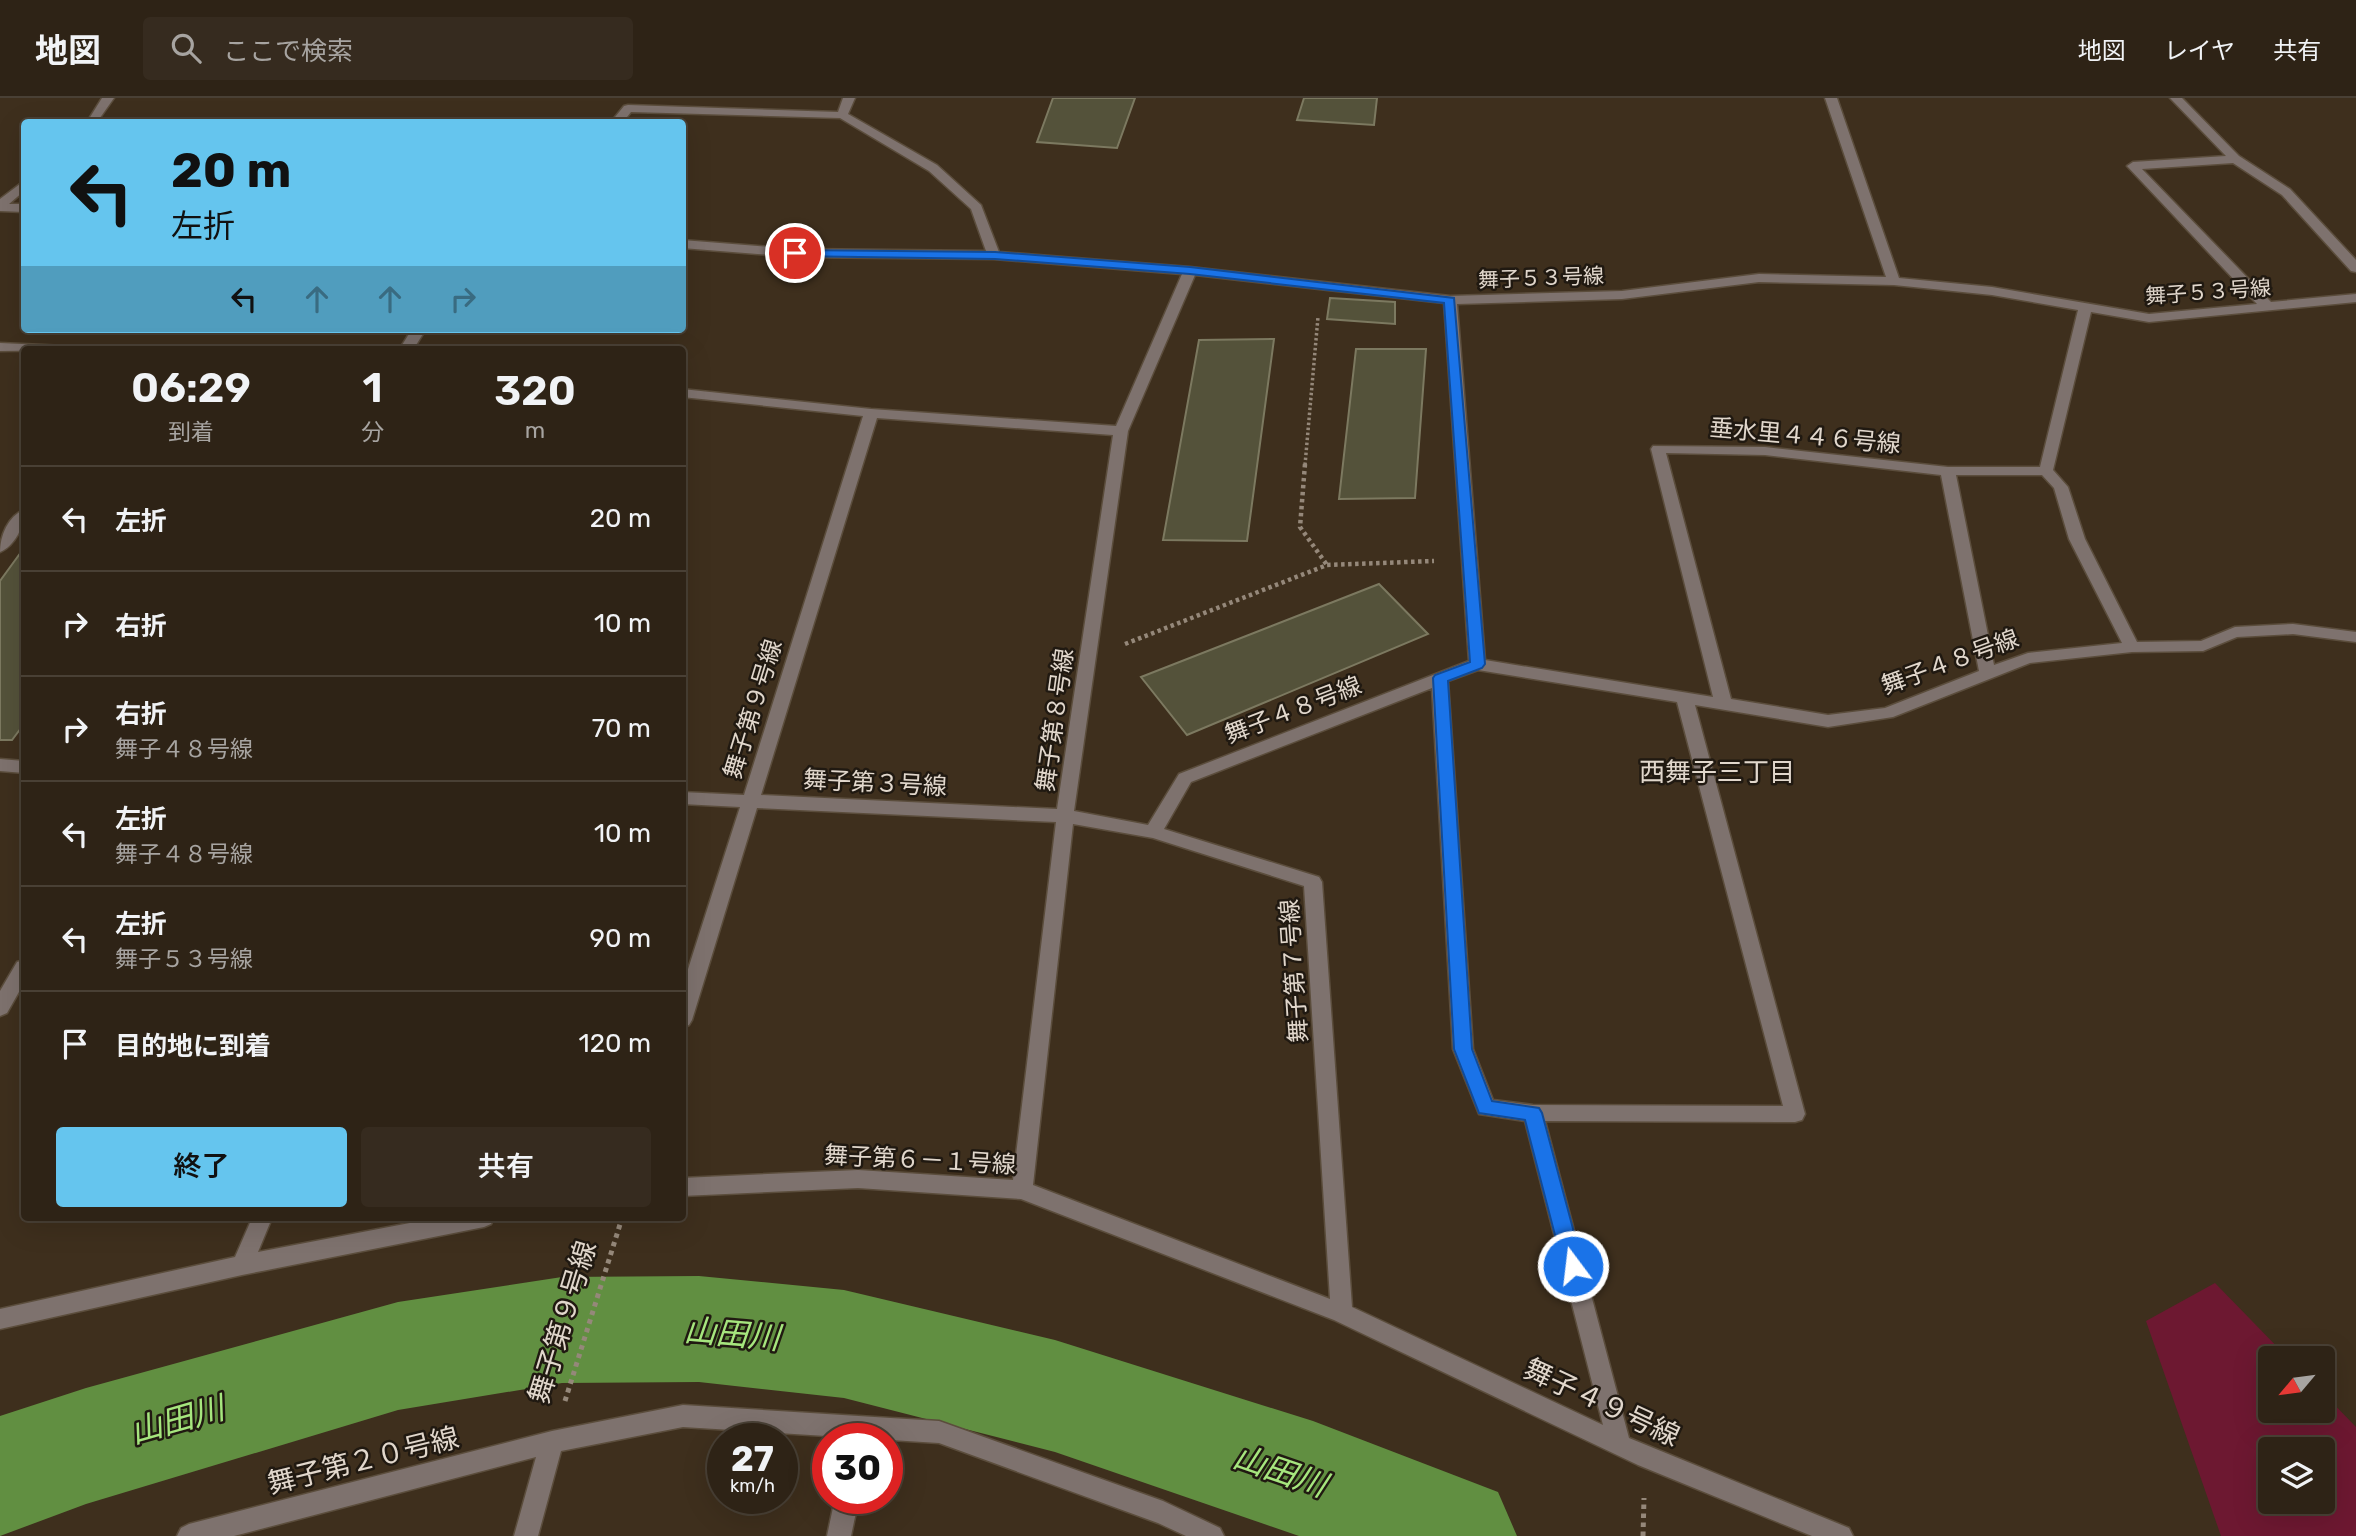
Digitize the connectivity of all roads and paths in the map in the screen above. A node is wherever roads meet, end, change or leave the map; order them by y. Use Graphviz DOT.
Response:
graph roads {
  1 [pos="108,98"];
  2 [pos="849,98"];
  3 [pos="1831,98"];
  4 [pos="2176,98"];
  5 [pos="842,115"];
  6 [pos="94,119"];
  7 [pos="619,119"];
  8 [pos="2235,159"];
  9 [pos="21,188"];
  10 [pos="0,206"];
  11 [pos="21,208"];
  12 [pos="686,244"];
  13 [pos="995,256"];
  14 [pos="2356,268"];
  15 [pos="1190,271"];
  16 [pos="1894,281"];
  17 [pos="1321,286"];
  18 [pos="2356,298"];
  19 [pos="1450,300"];
  20 [pos="2268,307"];
  21 [pos="2085,309"];
  22 [pos="0,347"];
  23 [pos="21,348"];
  24 [pos="686,393"];
  25 [pos="871,413"];
  26 [pos="1121,431"];
  27 [pos="1948,471"];
  28 [pos="2046,471"];
  29 [pos="21,519"];
  30 [pos="0,547"];
  31 [pos="1469,560"];
  32 [pos="1327,565"];
  33 [pos="2356,637"];
  34 [pos="2132,647"];
  35 [pos="1088,658"];
  36 [pos="1477,664"];
  37 [pos="1988,674"];
  38 [pos="1440,678"];
  39 [pos="1685,700"];
  40 [pos="1724,706"];
  41 [pos="0,765"];
  42 [pos="21,767"];
  43 [pos="686,798"];
  44 [pos="749,801"];
  45 [pos="1065,816"];
  46 [pos="1153,832"];
  47 [pos="21,972"];
  48 [pos="686,1007"];
  49 [pos="0,1008"];
  50 [pos="1533,1113"];
  51 [pos="686,1187"];
  52 [pos="1022,1190"];
  53 [pos="261,1221"];
  54 [pos="469,1221"];
  55 [pos="621,1221"];
  56 [pos="242,1265"];
  57 [pos="1342,1313"];
  58 [pos="0,1319"];
  59 [pos="812,1428"];
  60 [pos="903,1432"];
  61 [pos="552,1442"];
  62 [pos="1620,1445"];
  63 [pos="844,1514"];
  64 [pos="189,1536"];
  65 [pos="526,1536"];
  66 [pos="839,1536"];
  67 [pos="1212,1536"];
  68 [pos="1841,1536"];
  1 -- 6 [label="street"];
  2 -- 5 [label="street"];
  3 -- 16 [label="street"];
  4 -- 8 [label="street"];
  5 -- 7 [label="street"];
  5 -- 13 [label="street"];
  8 -- 14 [label="street"];
  8 -- 20 [label="street"];
  9 -- 10 [label="street"];
  10 -- 11 [label="street"];
  12 -- 13 [label="street, 舞子５３号線"];
  13 -- 15 [label="street, 舞子５３号線"];
  15 -- 17 [label="street, 舞子５３号線"];
  15 -- 26 [label="street, 舞子第８号線"];
  16 -- 19 [label="street, 舞子５３号線"];
  16 -- 21 [label="street, 舞子５３号線"];
  17 -- 19 [label="street, 舞子５３号線"];
  17 -- 32 [label="path"];
  18 -- 20 [label="street, 舞子５３号線"];
  19 -- 31 [label="street"];
  20 -- 21 [label="street, 舞子５３号線"];
  21 -- 28 [label="street"];
  22 -- 23 [label="street"];
  24 -- 25 [label="street"];
  25 -- 26 [label="street"];
  25 -- 44 [label="street, 舞子第９号線"];
  26 -- 35 [label="street, 舞子第８号線"];
  27 -- 28 [label="street, 垂水里４４６号線"];
  27 -- 37 [label="street"];
  27 -- 40 [label="street, 垂水里４４６号線"];
  28 -- 34 [label="street"];
  29 -- 30 [label="street"];
  31 -- 32 [label="path"];
  31 -- 36 [label="street"];
  32 -- 35 [label="path"];
  33 -- 34 [label="street, 舞子４８号線"];
  34 -- 37 [label="street, 舞子４８号線"];
  35 -- 45 [label="street, 舞子第８号線"];
  36 -- 38 [label="street, 舞子４８号線"];
  36 -- 39 [label="street, 舞子４８号線"];
  37 -- 40 [label="street, 舞子４８号線"];
  38 -- 46 [label="street, 舞子４８号線"];
  38 -- 50 [label="street"];
  39 -- 40 [label="street, 舞子４８号線"];
  39 -- 50 [label="street"];
  41 -- 42 [label="street"];
  43 -- 44 [label="street, 舞子第３号線"];
  44 -- 45 [label="street, 舞子第３号線"];
  44 -- 48 [label="street, 舞子第９号線"];
  45 -- 46 [label="street, 舞子第７号線"];
  45 -- 52 [label="street, 舞子第８号線"];
  46 -- 57 [label="street, 舞子第７号線"];
  47 -- 49 [label="street"];
  50 -- 62 [label="street"];
  51 -- 52 [label="street, 舞子第６－１号線"];
  52 -- 57 [label="street, 舞子第６－１号線"];
  53 -- 56 [label="street"];
  54 -- 56 [label="street"];
  55 -- 61 [label="path, 舞子第９号線"];
  56 -- 58 [label="street"];
  57 -- 62 [label="street, 舞子４９号線"];
  59 -- 61 [label="street, 舞子第２０号線"];
  60 -- 67 [label="street, 舞子第２０号線"];
  61 -- 64 [label="street, 舞子第２０号線"];
  61 -- 65 [label="street"];
  62 -- 68 [label="street, 舞子４９号線"];
  63 -- 66 [label="street"];
}
